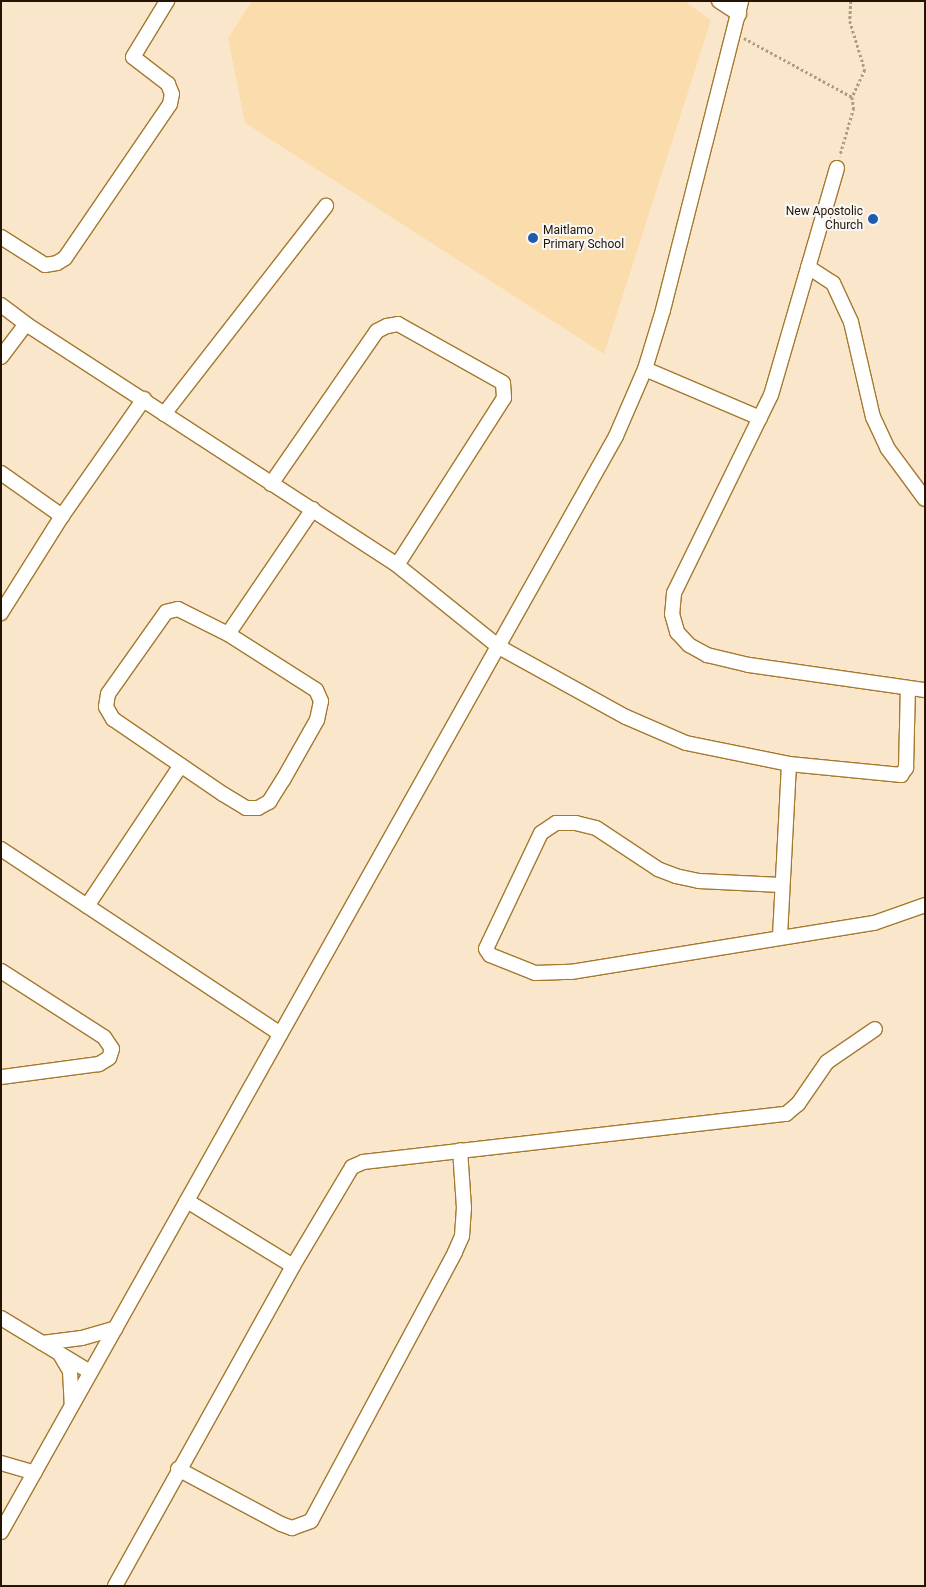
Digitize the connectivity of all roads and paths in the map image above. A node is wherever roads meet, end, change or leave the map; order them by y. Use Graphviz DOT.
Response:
graph roads {
  1 [pos="167,1"];
  2 [pos="719,1"];
  3 [pos="851,1"];
  4 [pos="740,8"];
  5 [pos="734,32"];
  6 [pos="852,97"];
  7 [pos="837,168"];
  8 [pos="326,206"];
  9 [pos="1,237"];
  10 [pos="808,267"];
  11 [pos="1,305"];
  12 [pos="26,324"];
  13 [pos="1,357"];
  14 [pos="646,369"];
  15 [pos="144,399"];
  16 [pos="164,414"];
  17 [pos="760,418"];
  18 [pos="1,474"];
  19 [pos="271,484"];
  20 [pos="925,499"];
  21 [pos="313,509"];
  22 [pos="62,516"];
  23 [pos="397,565"];
  24 [pos="1,613"];
  25 [pos="228,634"];
  26 [pos="499,647"];
  27 [pos="908,688"];
  28 [pos="925,690"];
  29 [pos="789,764"];
  30 [pos="181,765"];
  31 [pos="1,849"];
  32 [pos="781,885"];
  33 [pos="925,905"];
  34 [pos="87,906"];
  35 [pos="780,936"];
  36 [pos="1,971"];
  37 [pos="875,1029"];
  38 [pos="280,1034"];
  39 [pos="1,1077"];
  40 [pos="460,1150"];
  41 [pos="187,1201"];
  42 [pos="293,1266"];
  43 [pos="1,1318"];
  44 [pos="116,1328"];
  45 [pos="42,1343"];
  46 [pos="55,1350"];
  47 [pos="90,1372"];
  48 [pos="72,1405"];
  49 [pos="1,1463"];
  50 [pos="178,1470"];
  51 [pos="35,1473"];
  52 [pos="1,1532"];
  53 [pos="115,1586"];
  1 -- 9 [label="street"];
  2 -- 4 [label="street"];
  3 -- 6 [label="path"];
  4 -- 5 [label="street"];
  5 -- 6 [label="path"];
  5 -- 14 [label="street"];
  6 -- 7 [label="path"];
  7 -- 10 [label="street"];
  8 -- 16 [label="street"];
  10 -- 17 [label="street"];
  10 -- 20 [label="street"];
  11 -- 12 [label="street"];
  12 -- 13 [label="street"];
  12 -- 15 [label="street"];
  14 -- 17 [label="street"];
  14 -- 26 [label="street"];
  15 -- 16 [label="street"];
  15 -- 22 [label="street"];
  16 -- 19 [label="street"];
  17 -- 27 [label="street"];
  18 -- 22 [label="street"];
  19 -- 21 [label="street"];
  19 -- 23 [label="street"];
  21 -- 23 [label="street"];
  21 -- 25 [label="street"];
  22 -- 24 [label="street"];
  23 -- 26 [label="street"];
  25 -- 30 [label="street"];
  25 -- 30 [label="street"];
  26 -- 29 [label="street"];
  26 -- 38 [label="street"];
  27 -- 28 [label="street"];
  27 -- 29 [label="street"];
  29 -- 32 [label="street"];
  30 -- 34 [label="street"];
  31 -- 34 [label="street"];
  32 -- 35 [label="street"];
  32 -- 35 [label="street"];
  33 -- 35 [label="street"];
  34 -- 38 [label="street"];
  36 -- 39 [label="street"];
  37 -- 40 [label="street"];
  38 -- 41 [label="street"];
  40 -- 42 [label="street"];
  40 -- 50 [label="street"];
  41 -- 42 [label="street"];
  41 -- 44 [label="street"];
  42 -- 50 [label="street"];
  43 -- 45 [label="street"];
  44 -- 45 [label="street"];
  44 -- 47 [label="street"];
  45 -- 46 [label="street"];
  46 -- 47 [label="street"];
  46 -- 48 [label="street"];
  47 -- 48 [label="street"];
  48 -- 51 [label="street"];
  49 -- 51 [label="street"];
  50 -- 53 [label="street"];
  51 -- 52 [label="street"];
}
